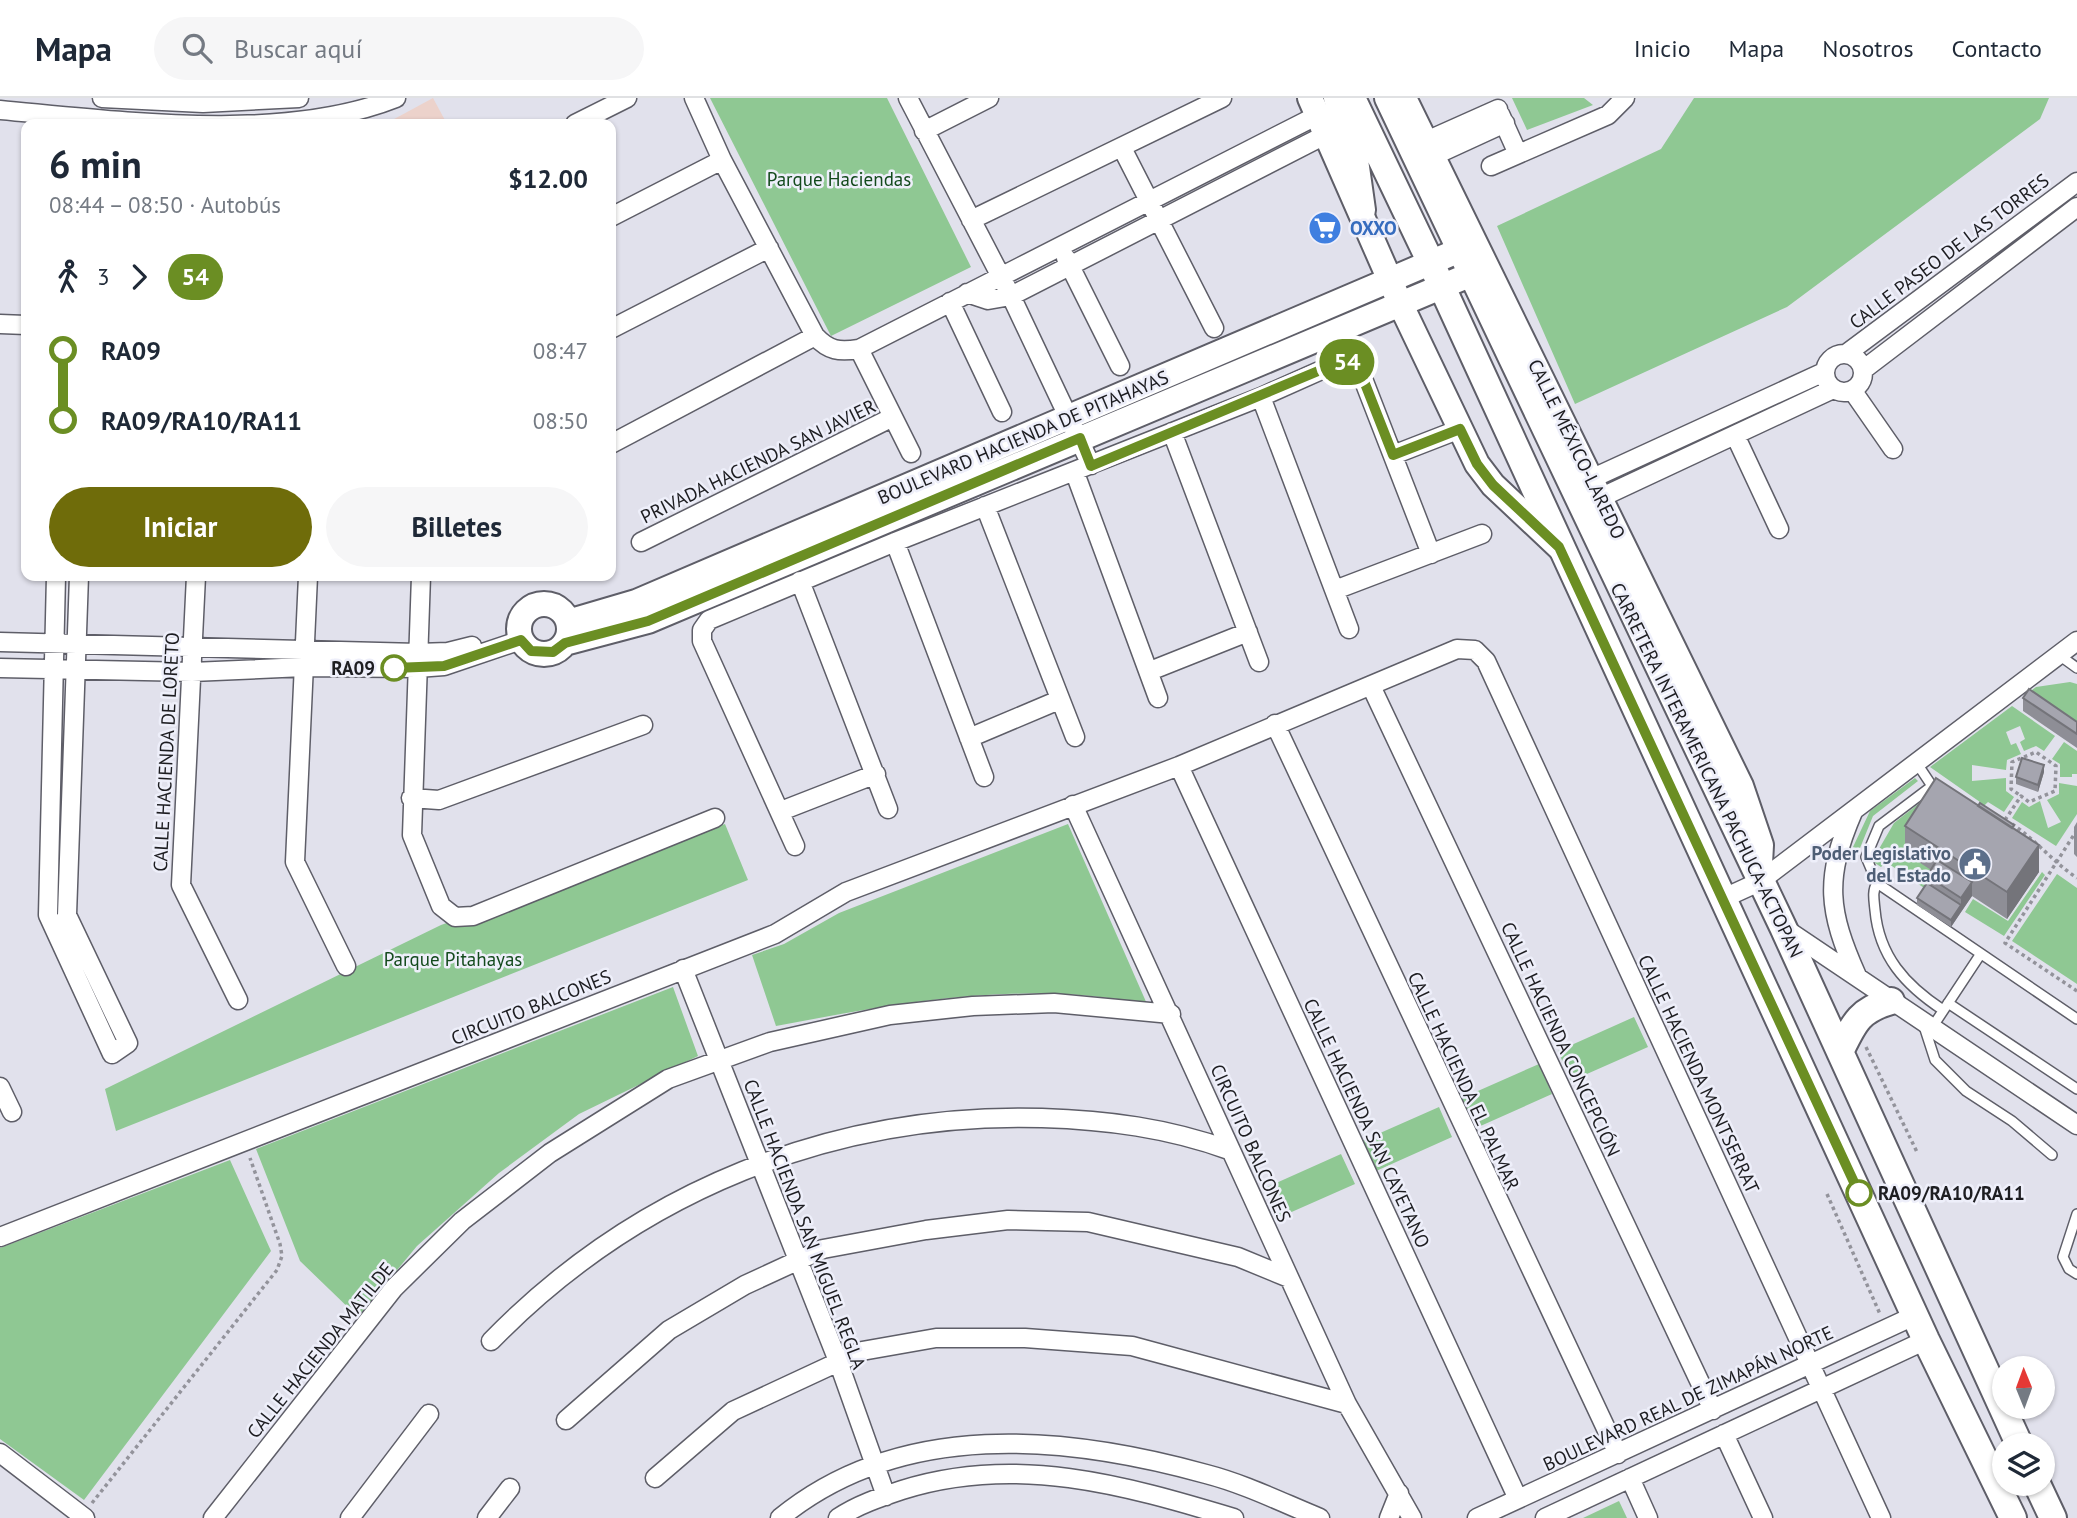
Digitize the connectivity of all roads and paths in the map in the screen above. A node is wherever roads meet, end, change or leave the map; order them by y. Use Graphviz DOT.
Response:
graph roads {
  1 [pos="100,98"];
  2 [pos="299,98"];
  3 [pos="396,98"];
  4 [pos="628,98"];
  5 [pos="694,98"];
  6 [pos="908,98"];
  7 [pos="989,98"];
  8 [pos="1223,98"];
  9 [pos="1352,98"];
  10 [pos="1388,98"];
  11 [pos="1404,98"];
  12 [pos="203,100"];
  13 [pos="1620,100"];
  14 [pos="0,110"];
  15 [pos="1499,110"];
  16 [pos="1323,111"];
  17 [pos="79,119"];
  18 [pos="97,119"];
  19 [pos="282,119"];
  20 [pos="585,119"];
  21 [pos="924,131"];
  22 [pos="1122,148"];
  23 [pos="1428,150"];
  24 [pos="1518,154"];
  25 [pos="722,160"];
  26 [pos="1491,166"];
  27 [pos="2077,182"];
  28 [pos="1441,196"];
  29 [pos="1148,201"];
  30 [pos="2077,207"];
  31 [pos="1405,209"];
  32 [pos="1362,210"];
  33 [pos="616,213"];
  34 [pos="971,220"];
  35 [pos="1159,220"];
  36 [pos="1060,245"];
  37 [pos="769,248"];
  38 [pos="1472,259"];
  39 [pos="1069,266"];
  40 [pos="1436,274"];
  41 [pos="1001,276"];
  42 [pos="1396,291"];
  43 [pos="967,293"];
  44 [pos="1011,296"];
  45 [pos="950,302"];
  46 [pos="1494,323"];
  47 [pos="0,324"];
  48 [pos="21,325"];
  49 [pos="616,326"];
  50 [pos="1214,328"];
  51 [pos="1462,334"];
  52 [pos="820,342"];
  53 [pos="859,349"];
  54 [pos="1846,354"];
  55 [pos="1120,366"];
  56 [pos="1863,370"];
  57 [pos="1824,372"];
  58 [pos="1833,388"];
  59 [pos="1852,390"];
  60 [pos="1261,397"];
  61 [pos="1002,412"];
  62 [pos="893,417"];
  63 [pos="1075,428"];
  64 [pos="1460,429"];
  65 [pos="1172,432"];
  66 [pos="1735,435"];
  67 [pos="616,441"];
  68 [pos="1893,449"];
  69 [pos="911,453"];
  70 [pos="1648,453"];
  71 [pos="1393,455"];
  72 [pos="1083,469"];
  73 [pos="1656,472"];
  74 [pos="1597,488"];
  75 [pos="985,506"];
  76 [pos="1779,529"];
  77 [pos="1482,534"];
  78 [pos="641,542"];
  79 [pos="895,542"];
  80 [pos="1559,547"];
  81 [pos="1431,554"];
  82 [pos="800,580"];
  83 [pos="56,581"];
  84 [pos="79,581"];
  85 [pos="196,581"];
  86 [pos="307,581"];
  87 [pos="421,581"];
  88 [pos="1335,590"];
  89 [pos="1349,629"];
  90 [pos="1248,632"];
  91 [pos="566,633"];
  92 [pos="520,636"];
  93 [pos="2077,641"];
  94 [pos="0,642"];
  95 [pos="54,643"];
  96 [pos="76,643"];
  97 [pos="193,647"];
  98 [pos="1475,650"];
  99 [pos="2059,656"];
  100 [pos="305,659"];
  101 [pos="417,661"];
  102 [pos="1259,662"];
  103 [pos="0,668"];
  104 [pos="53,668"];
  105 [pos="75,668"];
  106 [pos="2077,668"];
  107 [pos="1150,671"];
  108 [pos="192,672"];
  109 [pos="1371,686"];
  110 [pos="1158,698"];
  111 [pos="1059,700"];
  112 [pos="1275,724"];
  113 [pos="643,725"];
  114 [pos="1075,737"];
  115 [pos="969,738"];
  116 [pos="1916,762"];
  117 [pos="1179,765"];
  118 [pos="876,774"];
  119 [pos="984,777"];
  120 [pos="2021,796"];
  121 [pos="411,798"];
  122 [pos="1073,805"];
  123 [pos="888,809"];
  124 [pos="1854,809"];
  125 [pos="781,811"];
  126 [pos="715,818"];
  127 [pos="2005,820"];
  128 [pos="1998,821"];
  129 [pos="2077,830"];
  130 [pos="1738,838"];
  131 [pos="795,846"];
  132 [pos="1702,854"];
  133 [pos="49,862"];
  134 [pos="69,862"];
  135 [pos="2055,863"];
  136 [pos="2077,878"];
  137 [pos="1759,882"];
  138 [pos="1877,883"];
  139 [pos="1724,898"];
  140 [pos="1783,927"];
  141 [pos="1980,955"];
  142 [pos="1751,960"];
  143 [pos="346,966"];
  144 [pos="682,969"];
  145 [pos="1857,977"];
  146 [pos="2077,992"];
  147 [pos="238,1000"];
  148 [pos="1891,1001"];
  149 [pos="1945,1006"];
  150 [pos="1171,1014"];
  151 [pos="2077,1019"];
  152 [pos="1930,1021"];
  153 [pos="1840,1052"];
  154 [pos="1869,1052"];
  155 [pos="718,1060"];
  156 [pos="0,1087"];
  157 [pos="2077,1089"];
  158 [pos="12,1112"];
  159 [pos="2077,1125"];
  160 [pos="245,1143"];
  161 [pos="1229,1150"];
  162 [pos="1917,1152"];
  163 [pos="2052,1155"];
  164 [pos="760,1164"];
  165 [pos="1828,1194"];
  166 [pos="2076,1217"];
  167 [pos="0,1237"];
  168 [pos="798,1260"];
  169 [pos="2077,1274"];
  170 [pos="1289,1278"];
  171 [pos="1876,1303"];
  172 [pos="1916,1315"];
  173 [pos="1926,1340"];
  174 [pos="491,1341"];
  175 [pos="838,1361"];
  176 [pos="1810,1366"];
  177 [pos="1821,1390"];
  178 [pos="1347,1404"];
  179 [pos="1713,1410"];
  180 [pos="429,1414"];
  181 [pos="566,1420"];
  182 [pos="2014,1433"];
  183 [pos="1724,1434"];
  184 [pos="1641,1444"];
  185 [pos="0,1454"];
  186 [pos="1618,1454"];
  187 [pos="872,1464"];
  188 [pos="1651,1468"];
  189 [pos="655,1478"];
  190 [pos="1630,1478"];
  191 [pos="510,1488"];
  192 [pos="1399,1493"];
  193 [pos="886,1496"];
  194 [pos="2043,1496"];
  195 [pos="1518,1499"];
  196 [pos="84,1517"];
  197 [pos="212,1518"];
  198 [pos="350,1518"];
  199 [pos="487,1518"];
  200 [pos="780,1518"];
  201 [pos="838,1518"];
  202 [pos="1234,1518"];
  203 [pos="1320,1518"];
  204 [pos="1389,1518"];
  205 [pos="1412,1518"];
  206 [pos="1477,1518"];
  207 [pos="1545,1518"];
  208 [pos="1648,1518"];
  209 [pos="1763,1518"];
  210 [pos="1881,1518"];
  211 [pos="2013,1518"];
  212 [pos="2053,1518"];
  1 -- 12 [label="street"];
  1 -- 18 [label="street"];
  2 -- 12 [label="street"];
  3 -- 19 [label="street"];
  4 -- 20 [label="street"];
  5 -- 25 [label="street"];
  6 -- 21 [label="street"];
  7 -- 21 [label="street"];
  8 -- 22 [label="street"];
  9 -- 31 [label="main road, CARRETERA INTERAMERICANA PACHUCA-ACTOPAN"];
  10 -- 28 [label="main road, CARRETERA INTERAMERICANA PACHUCA-ACTOPAN"];
  11 -- 23 [label="street"];
  13 -- 24 [label="street"];
  14 -- 17 [label="street"];
  15 -- 23 [label="street"];
  15 -- 24 [label="street"];
  16 -- 29 [label="street"];
  16 -- 32 [label="street"];
  16 -- 32 [label="main road"];
  16 -- 35 [label="street"];
  21 -- 34 [label="street"];
  22 -- 29 [label="street"];
  22 -- 34 [label="street"];
  23 -- 28 [label="street"];
  24 -- 26 [label="street"];
  25 -- 33 [label="street"];
  25 -- 37 [label="street"];
  27 -- 54 [label="street, CALLE PASEO DE LAS TORRES"];
  28 -- 31 [label="main road"];
  28 -- 38 [label="main road, CARRETERA INTERAMERICANA PACHUCA-ACTOPAN"];
  29 -- 35 [label="street"];
  29 -- 36 [label="street"];
  30 -- 56 [label="street"];
  31 -- 40 [label="main road, CARRETERA INTERAMERICANA PACHUCA-ACTOPAN"];
  32 -- 42 [label="street"];
  34 -- 41 [label="street"];
  35 -- 39 [label="street"];
  35 -- 50 [label="street"];
  36 -- 39 [label="street"];
  36 -- 41 [label="street"];
  37 -- 49 [label="street"];
  37 -- 52 [label="street"];
  38 -- 40 [label="street, BOULEVARD HACIENDA DE PITAHAYAS"];
  38 -- 46 [label="main road, CARRETERA INTERAMERICANA PACHUCA-ACTOPAN"];
  38 -- 74 [label="street, CALLE MÉXICO-LAREDO"];
  39 -- 44 [label="street"];
  39 -- 55 [label="street"];
  40 -- 42 [label="street, BOULEVARD HACIENDA DE PITAHAYAS"];
  40 -- 51 [label="main road, CARRETERA INTERAMERICANA PACHUCA-ACTOPAN"];
  41 -- 43 [label="street"];
  41 -- 44 [label="street"];
  42 -- 63 [label="street, BOULEVARD HACIENDA DE PITAHAYAS"];
  42 -- 64 [label="street"];
  43 -- 44 [label="street"];
  43 -- 45 [label="street"];
  44 -- 63 [label="street"];
  45 -- 53 [label="street"];
  45 -- 61 [label="street"];
  46 -- 51 [label="main road"];
  46 -- 130 [label="main road, CARRETERA INTERAMERICANA PACHUCA-ACTOPAN"];
  47 -- 48 [label="street"];
  51 -- 80 [label="main road, CARRETERA INTERAMERICANA PACHUCA-ACTOPAN"];
  52 -- 53 [label="street"];
  52 -- 67 [label="street"];
  53 -- 62 [label="street"];
  54 -- 56 [label="street"];
  54 -- 57 [label="street"];
  56 -- 59 [label="street"];
  57 -- 58 [label="street"];
  57 -- 70 [label="street"];
  58 -- 59 [label="street"];
  58 -- 66 [label="street"];
  59 -- 68 [label="street"];
  60 -- 65 [label="street"];
  60 -- 71 [label="street"];
  60 -- 88 [label="street"];
  62 -- 69 [label="street"];
  62 -- 78 [label="street, PRIVADA HACIENDA SAN JAVIER"];
  63 -- 72 [label="street"];
  63 -- 91 [label="street, BOULEVARD HACIENDA DE PITAHAYAS"];
  64 -- 71 [label="street"];
  64 -- 80 [label="street"];
  65 -- 72 [label="street"];
  65 -- 90 [label="street"];
  66 -- 73 [label="street"];
  66 -- 76 [label="street"];
  70 -- 73 [label="street"];
  70 -- 74 [label="street"];
  71 -- 81 [label="street"];
  72 -- 75 [label="street"];
  72 -- 107 [label="street"];
  73 -- 74 [label="street"];
  74 -- 137 [label="street, CALLE MÉXICO-LAREDO"];
  75 -- 79 [label="street"];
  75 -- 111 [label="street"];
  77 -- 81 [label="street"];
  79 -- 82 [label="street"];
  79 -- 115 [label="street"];
  80 -- 132 [label="main road, CARRETERA INTERAMERICANA PACHUCA-ACTOPAN"];
  81 -- 88 [label="street"];
  82 -- 118 [label="street"];
  82 -- 125 [label="street"];
  83 -- 95 [label="street"];
  84 -- 96 [label="street"];
  85 -- 97 [label="street, CALLE HACIENDA DE LORETO"];
  86 -- 100 [label="street"];
  87 -- 101 [label="street"];
  88 -- 89 [label="street"];
  90 -- 102 [label="street"];
  90 -- 107 [label="street"];
  91 -- 92 [label="street"];
  91 -- 92 [label="street"];
  92 -- 101 [label="street"];
  93 -- 99 [label="street"];
  94 -- 95 [label="street"];
  95 -- 96 [label="street"];
  95 -- 104 [label="street"];
  96 -- 97 [label="street"];
  96 -- 105 [label="street"];
  97 -- 100 [label="street"];
  97 -- 108 [label="street, CALLE HACIENDA DE LORETO"];
  98 -- 109 [label="street, CIRCUITO BALCONES"];
  98 -- 176 [label="street, CALLE HACIENDA MONTSERRAT"];
  99 -- 106 [label="lane"];
  99 -- 116 [label="street"];
  100 -- 101 [label="street"];
  100 -- 108 [label="street"];
  100 -- 143 [label="street"];
  101 -- 121 [label="street"];
  103 -- 104 [label="street"];
  104 -- 105 [label="street"];
  104 -- 133 [label="street"];
  105 -- 108 [label="street"];
  105 -- 134 [label="street"];
  107 -- 110 [label="street"];
  108 -- 147 [label="street, CALLE HACIENDA DE LORETO"];
  109 -- 112 [label="street, CIRCUITO BALCONES"];
  109 -- 179 [label="street, CALLE HACIENDA CONCEPCIÓN"];
  111 -- 114 [label="street"];
  111 -- 115 [label="street"];
  112 -- 117 [label="street, CIRCUITO BALCONES"];
  112 -- 186 [label="street, CALLE HACIENDA EL PALMAR"];
  113 -- 121 [label="street"];
  115 -- 119 [label="street"];
  116 -- 124 [label="street"];
  116 -- 138 [label="lane"];
  117 -- 122 [label="street, CIRCUITO BALCONES"];
  117 -- 195 [label="street, CALLE HACIENDA SAN CAYETANO"];
  118 -- 123 [label="street"];
  118 -- 125 [label="street"];
  120 -- 120 [label="path"];
  120 -- 127 [label="path"];
  121 -- 126 [label="street"];
  122 -- 144 [label="street, CIRCUITO BALCONES"];
  122 -- 150 [label="street, CIRCUITO BALCONES"];
  124 -- 137 [label="street"];
  124 -- 145 [label="street"];
  125 -- 131 [label="street"];
  127 -- 128 [label="path"];
  127 -- 135 [label="path"];
  129 -- 135 [label="path"];
  130 -- 132 [label="main road"];
  130 -- 137 [label="main road, CARRETERA INTERAMERICANA PACHUCA-ACTOPAN"];
  132 -- 139 [label="main road, CARRETERA INTERAMERICANA PACHUCA-ACTOPAN"];
  133 -- 134 [label="street"];
  133 -- 134 [label="street"];
  135 -- 136 [label="path"];
  135 -- 146 [label="path"];
  137 -- 139 [label="street"];
  137 -- 140 [label="main road, CARRETERA INTERAMERICANA PACHUCA-ACTOPAN"];
  138 -- 141 [label="lane"];
  138 -- 149 [label="lane"];
  139 -- 142 [label="main road, CARRETERA INTERAMERICANA PACHUCA-ACTOPAN"];
  140 -- 142 [label="main road"];
  140 -- 145 [label="street"];
  140 -- 153 [label="main road, CARRETERA INTERAMERICANA PACHUCA-ACTOPAN"];
  141 -- 149 [label="lane"];
  141 -- 151 [label="lane"];
  142 -- 172 [label="main road, CARRETERA INTERAMERICANA PACHUCA-ACTOPAN"];
  144 -- 155 [label="street, CALLE HACIENDA SAN MIGUEL REGLA"];
  144 -- 160 [label="street, CIRCUITO BALCONES"];
  145 -- 148 [label="street"];
  148 -- 152 [label="street"];
  148 -- 153 [label="main road"];
  149 -- 152 [label="lane"];
  149 -- 157 [label="lane"];
  150 -- 155 [label="street, CALLE HACIENDA MATILDE"];
  150 -- 161 [label="street, CIRCUITO BALCONES"];
  152 -- 159 [label="street"];
  152 -- 163 [label="lane"];
  153 -- 182 [label="main road, CARRETERA INTERAMERICANA PACHUCA-ACTOPAN"];
  154 -- 162 [label="path"];
  155 -- 164 [label="street, CALLE HACIENDA SAN MIGUEL REGLA"];
  155 -- 197 [label="street, CALLE HACIENDA MATILDE"];
  156 -- 158 [label="street"];
  160 -- 167 [label="street, CIRCUITO BALCONES"];
  160 -- 196 [label="path"];
  161 -- 164 [label="street"];
  161 -- 170 [label="street, CIRCUITO BALCONES"];
  164 -- 168 [label="street, CALLE HACIENDA SAN MIGUEL REGLA"];
  164 -- 174 [label="street"];
  165 -- 171 [label="path"];
  166 -- 169 [label="lane"];
  168 -- 170 [label="street"];
  168 -- 175 [label="street, CALLE HACIENDA SAN MIGUEL REGLA"];
  168 -- 181 [label="street"];
  170 -- 178 [label="street, CIRCUITO BALCONES"];
  172 -- 173 [label="main road, CARRETERA INTERAMERICANA PACHUCA-ACTOPAN"];
  172 -- 176 [label="street, BOULEVARD REAL DE ZIMAPÁN NORTE"];
  173 -- 177 [label="street"];
  173 -- 211 [label="main road, CARRETERA INTERAMERICANA PACHUCA-ACTOPAN"];
  175 -- 178 [label="street"];
  175 -- 187 [label="street, CALLE HACIENDA SAN MIGUEL REGLA"];
  175 -- 189 [label="street"];
  176 -- 177 [label="street, CALLE HACIENDA MONTSERRAT"];
  176 -- 179 [label="street, BOULEVARD REAL DE ZIMAPÁN NORTE"];
  177 -- 183 [label="street"];
  177 -- 210 [label="street, CALLE HACIENDA MONTSERRAT"];
  178 -- 192 [label="street, CIRCUITO BALCONES"];
  179 -- 184 [label="street, BOULEVARD REAL DE ZIMAPÁN NORTE"];
  180 -- 198 [label="street"];
  183 -- 188 [label="street"];
  183 -- 209 [label="street"];
  184 -- 186 [label="street, BOULEVARD REAL DE ZIMAPÁN NORTE"];
  184 -- 188 [label="street"];
  185 -- 196 [label="street"];
  186 -- 195 [label="street, BOULEVARD REAL DE ZIMAPÁN NORTE"];
  187 -- 193 [label="street, CALLE HACIENDA SAN MIGUEL REGLA"];
  187 -- 200 [label="street"];
  187 -- 203 [label="street"];
  188 -- 190 [label="street"];
  190 -- 207 [label="street"];
  190 -- 208 [label="street"];
  191 -- 199 [label="street"];
  192 -- 204 [label="street"];
  192 -- 205 [label="street, CIRCUITO BALCONES"];
  193 -- 201 [label="street"];
  193 -- 202 [label="street"];
  194 -- 212 [label="main road"];
  195 -- 206 [label="street, BOULEVARD REAL DE ZIMAPÁN NORTE"];
}
